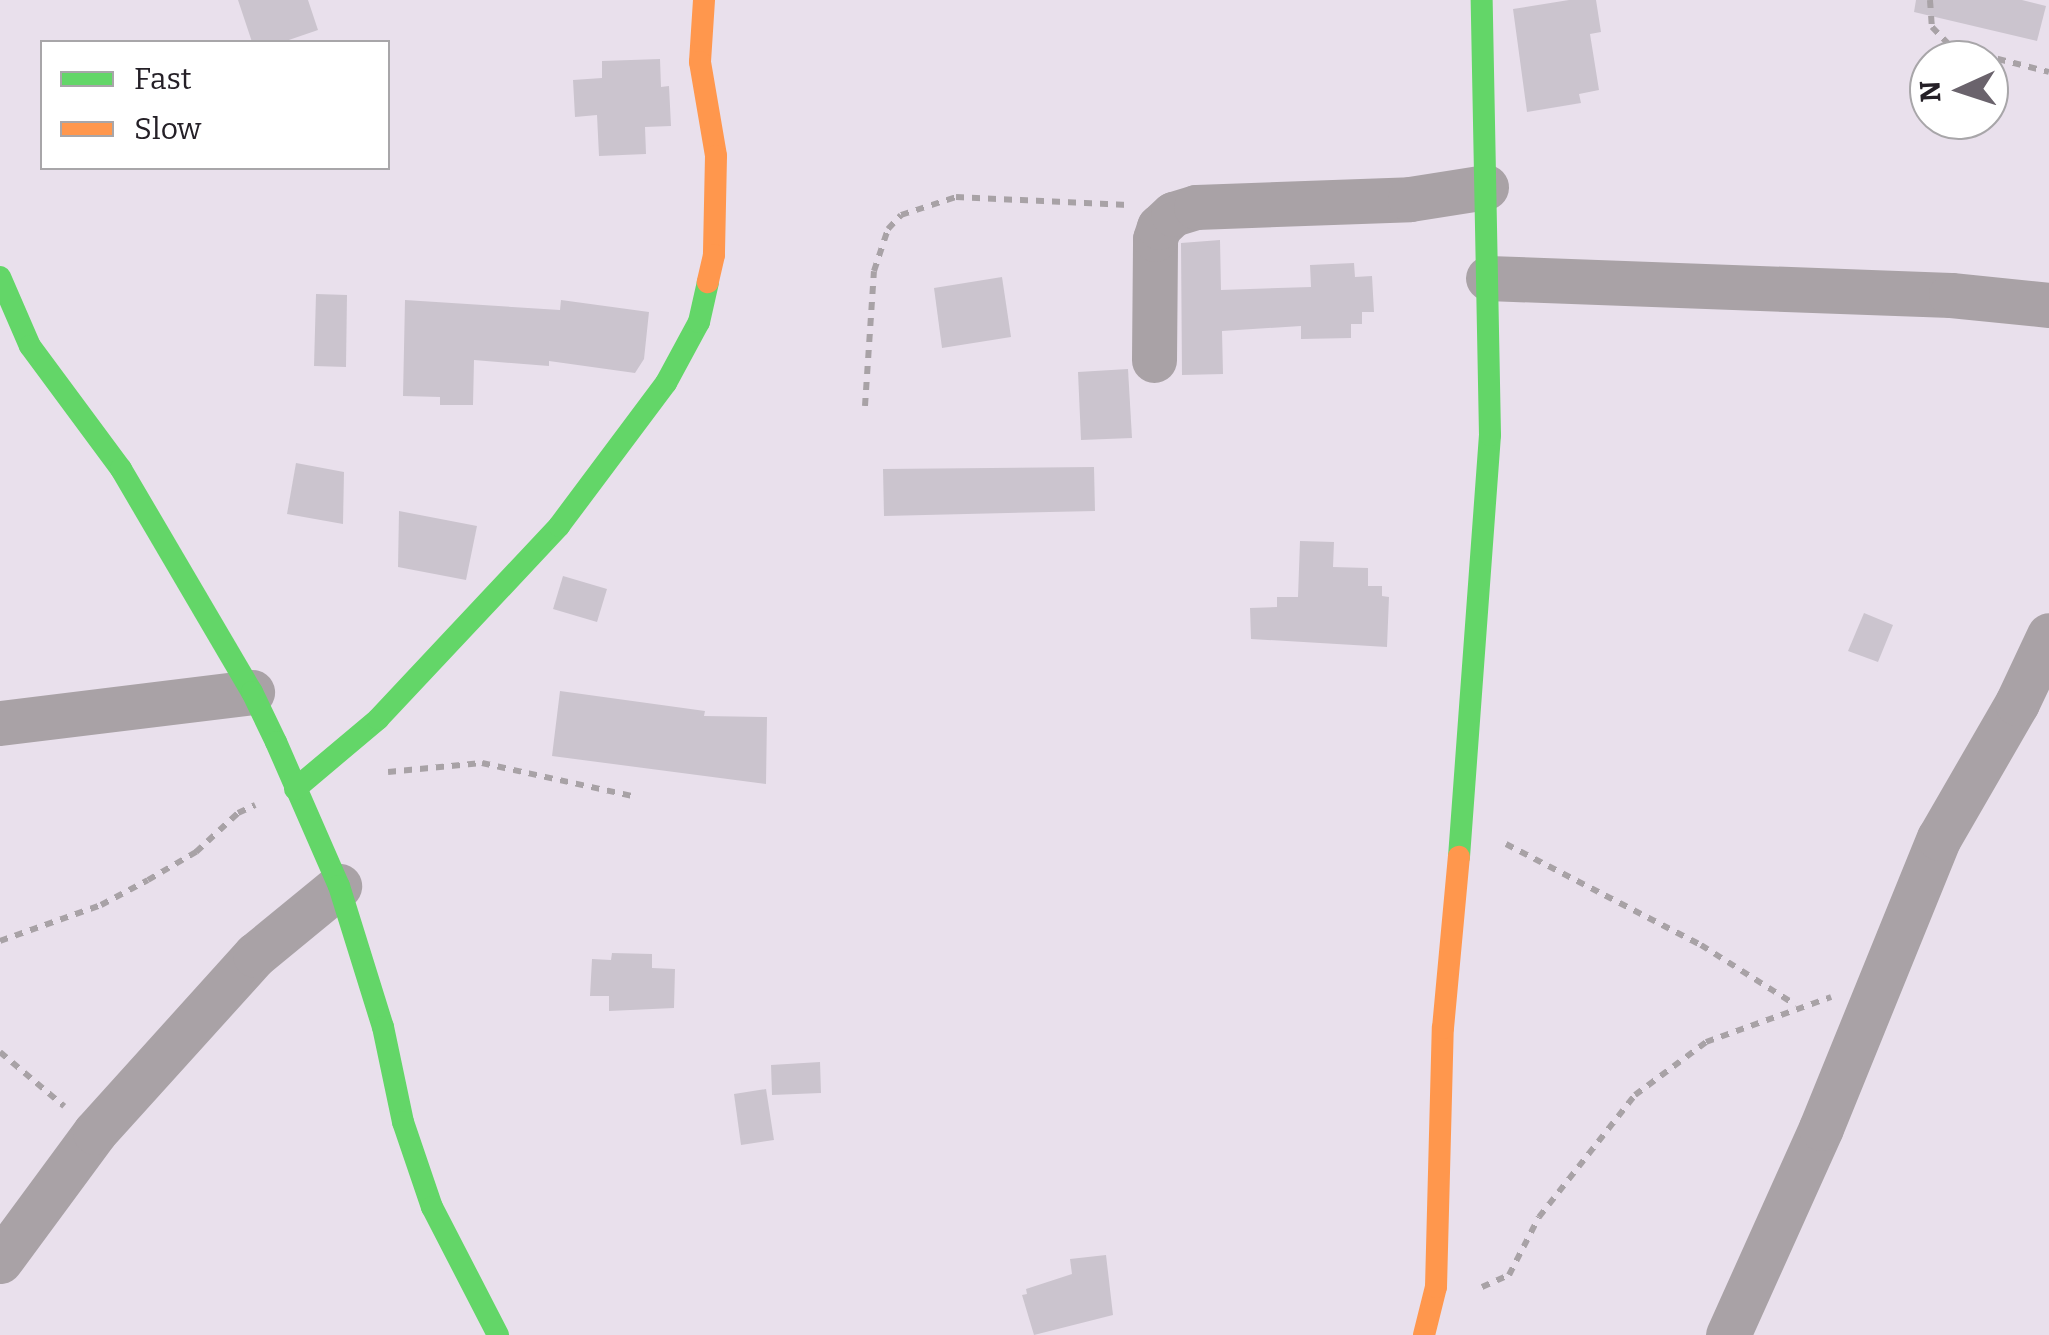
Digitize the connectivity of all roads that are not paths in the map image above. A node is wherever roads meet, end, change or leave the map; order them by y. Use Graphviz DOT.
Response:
graph roads {
  1 [pos="704,0"];
  2 [pos="1482,0"];
  3 [pos="1486,187"];
  4 [pos="0,276"];
  5 [pos="1488,278"];
  6 [pos="2049,305"];
  7 [pos="1154,360"];
  8 [pos="2049,636"];
  9 [pos="252,692"];
  10 [pos="0,723"];
  11 [pos="295,789"];
  12 [pos="339,886"];
  13 [pos="0,1261"];
  14 [pos="498,1335"];
  15 [pos="1424,1335"];
  16 [pos="1728,1335"];
  1 -- 11 [label="street"];
  2 -- 3 [label="street"];
  3 -- 5 [label="street"];
  3 -- 7 [label="street"];
  4 -- 9 [label="street"];
  5 -- 6 [label="street"];
  5 -- 15 [label="street"];
  8 -- 16 [label="street"];
  9 -- 10 [label="street"];
  9 -- 11 [label="street"];
  11 -- 12 [label="street"];
  12 -- 13 [label="street"];
  12 -- 14 [label="street"];
}
